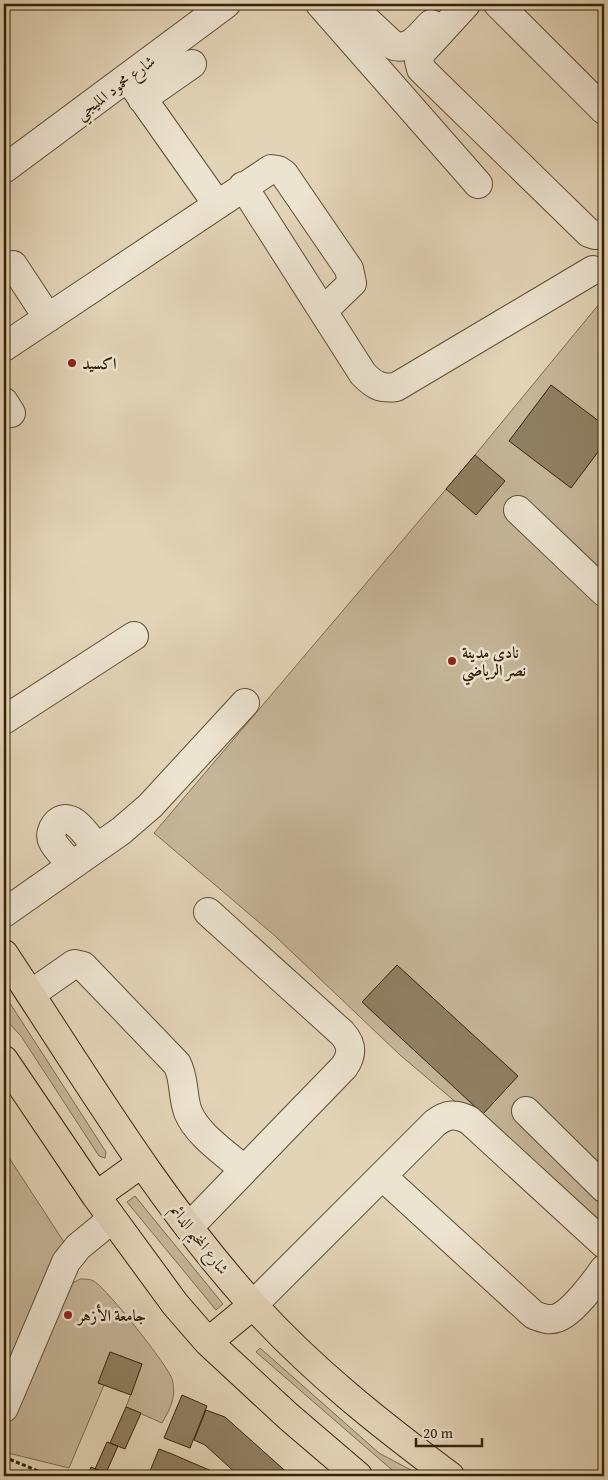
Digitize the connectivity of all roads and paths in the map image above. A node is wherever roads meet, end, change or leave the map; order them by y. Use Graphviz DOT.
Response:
graph roads {
  1 [pos="202,4"];
  2 [pos="226,4"];
  3 [pos="320,4"];
  4 [pos="349,4"];
  5 [pos="450,4"];
  6 [pos="466,4"];
  7 [pos="498,4"];
  8 [pos="192,64"];
  9 [pos="135,89"];
  10 [pos="604,110"];
  11 [pos="4,150"];
  12 [pos="4,169"];
  13 [pos="478,184"];
  14 [pos="244,186"];
  15 [pos="216,204"];
  16 [pos="604,234"];
  17 [pos="13,265"];
  18 [pos="593,270"];
  19 [pos="323,311"];
  20 [pos="48,318"];
  21 [pos="4,347"];
  22 [pos="518,510"];
  23 [pos="604,592"];
  24 [pos="134,636"];
  25 [pos="245,703"];
  26 [pos="4,720"];
  27 [pos="96,847"];
  28 [pos="72,865"];
  29 [pos="208,912"];
  30 [pos="4,913"];
  31 [pos="4,954"];
  32 [pos="31,994"];
  33 [pos="4,1060"];
  34 [pos="526,1111"];
  35 [pos="142,1163"];
  36 [pos="244,1170"];
  37 [pos="382,1176"];
  38 [pos="604,1188"];
  39 [pos="96,1196"];
  40 [pos="112,1219"];
  41 [pos="189,1227"];
  42 [pos="604,1244"];
  43 [pos="604,1269"];
  44 [pos="253,1305"];
  45 [pos="208,1342"];
  46 [pos="4,1408"];
  47 [pos="4,1458"];
  48 [pos="50,1476"];
  49 [pos="358,1476"];
  50 [pos="450,1476"];
  1 -- 11 [label="street"];
  2 -- 9 [label="street, شارع محمود المليجي"];
  3 -- 13 [label="street"];
  4 -- 5 [label="street"];
  6 -- 16 [label="street"];
  7 -- 10 [label="street"];
  8 -- 9 [label="street"];
  9 -- 12 [label="street, شارع محمود المليجي"];
  9 -- 15 [label="street"];
  14 -- 15 [label="street"];
  14 -- 19 [label="street"];
  14 -- 19 [label="street"];
  15 -- 20 [label="street"];
  17 -- 20 [label="street"];
  18 -- 19 [label="street"];
  20 -- 21 [label="street"];
  22 -- 23 [label="street"];
  24 -- 26 [label="street"];
  25 -- 27 [label="street"];
  27 -- 28 [label="street"];
  27 -- 28 [label="street"];
  28 -- 30 [label="street"];
  29 -- 36 [label="street"];
  31 -- 32 [label="main road, شارع المخيم الدائم"];
  32 -- 35 [label="main road, شارع المخيم الدائم"];
  32 -- 36 [label="street"];
  33 -- 39 [label="main road"];
  34 -- 38 [label="street"];
  35 -- 39 [label="main road"];
  35 -- 41 [label="main road, شارع المخيم الدائم"];
  36 -- 41 [label="street"];
  37 -- 42 [label="street"];
  37 -- 43 [label="street"];
  37 -- 44 [label="street"];
  39 -- 40 [label="main road"];
  40 -- 45 [label="main road"];
  40 -- 46 [label="street"];
  41 -- 44 [label="main road, شارع المخيم الدائم"];
  44 -- 45 [label="main road"];
  44 -- 50 [label="main road, شارع المخيم الدائم"];
  45 -- 49 [label="main road"];
  47 -- 48 [label="path"];
}
